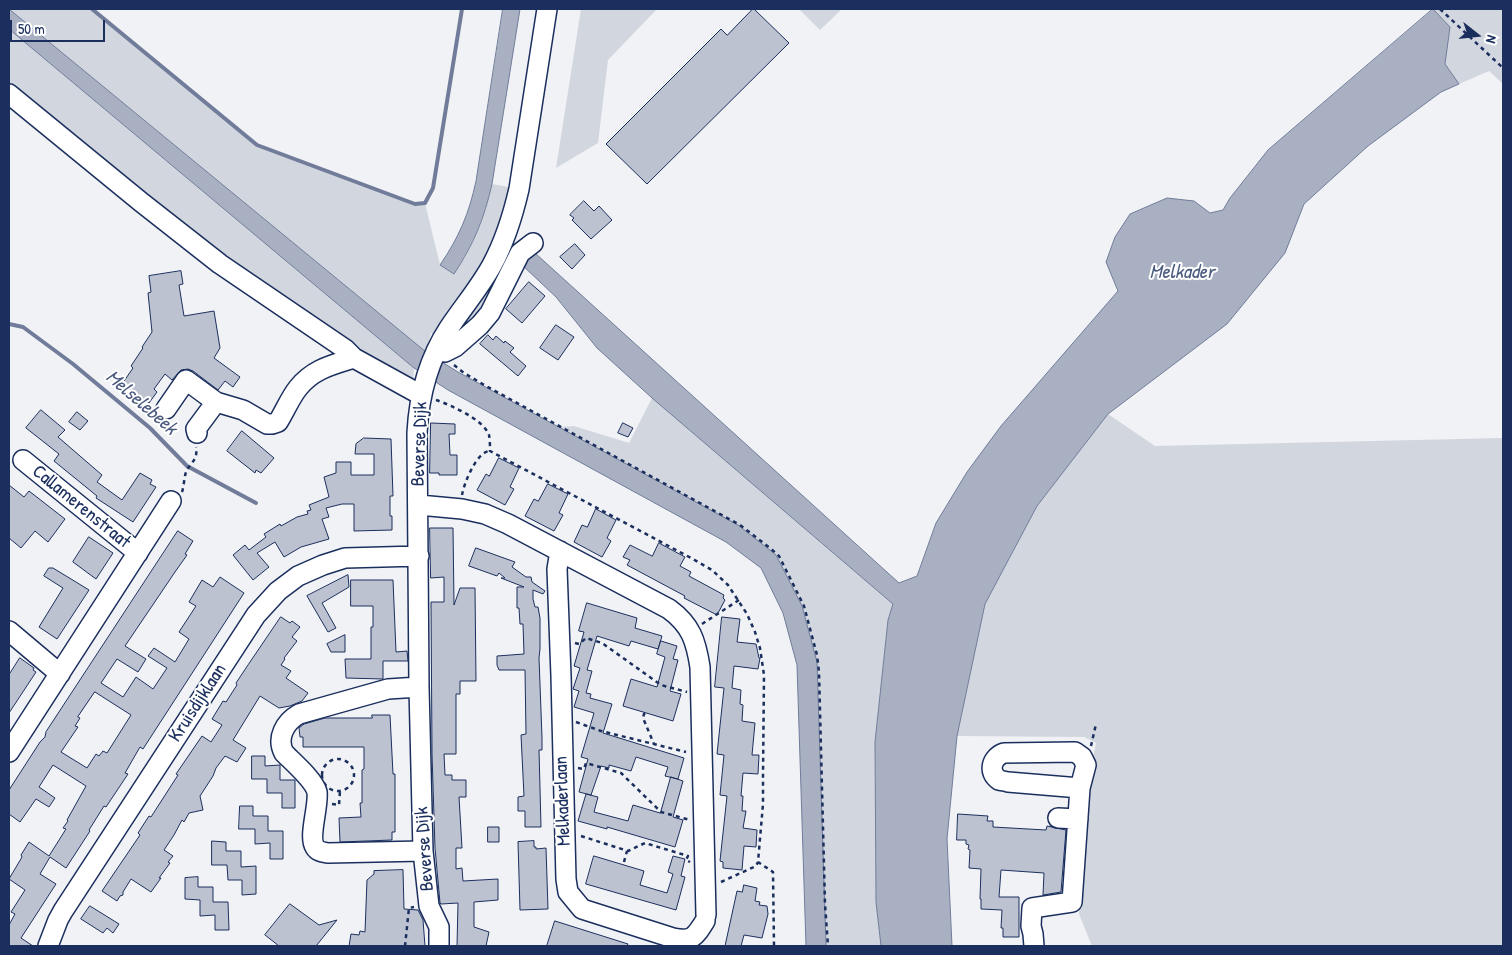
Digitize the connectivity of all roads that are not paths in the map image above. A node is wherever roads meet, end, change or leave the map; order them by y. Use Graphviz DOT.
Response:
graph roads {
  1 [pos="547,9"];
  2 [pos="9,94"];
  3 [pos="533,243"];
  4 [pos="437,349"];
  5 [pos="354,358"];
  6 [pos="422,389"];
  7 [pos="216,402"];
  8 [pos="166,409"];
  9 [pos="197,433"];
  10 [pos="23,460"];
  11 [pos="171,501"];
  12 [pos="418,506"];
  13 [pos="560,551"];
  14 [pos="138,553"];
  15 [pos="418,556"];
  16 [pos="9,631"];
  17 [pos="60,674"];
  18 [pos="419,687"];
  19 [pos="9,752"];
  20 [pos="1080,788"];
  21 [pos="1058,818"];
  22 [pos="1078,818"];
  23 [pos="423,851"];
  24 [pos="702,929"];
  25 [pos="48,946"];
  26 [pos="439,946"];
  27 [pos="1034,946"];
  1 -- 4 [label="street, Beverse Dijk"];
  2 -- 5 [label="street"];
  3 -- 4 [label="street"];
  4 -- 6 [label="street, Beverse Dijk"];
  5 -- 6 [label="street"];
  5 -- 7 [label="street"];
  6 -- 12 [label="street, Beverse Dijk"];
  7 -- 8 [label="street"];
  7 -- 9 [label="street"];
  10 -- 14 [label="street, Callamerenstraat"];
  11 -- 14 [label="street, Callamerenstraat"];
  12 -- 13 [label="street, Melkaderlaan"];
  12 -- 15 [label="street, Beverse Dijk"];
  13 -- 24 [label="street, Melkaderlaan"];
  13 -- 24 [label="street, Melkaderlaan"];
  14 -- 17 [label="street, Callamerenstraat"];
  15 -- 18 [label="street, Beverse Dijk"];
  15 -- 25 [label="street, Kruisdijklaan"];
  16 -- 17 [label="street"];
  17 -- 19 [label="street, Callamerenstraat"];
  18 -- 23 [label="street, Beverse Dijk"];
  18 -- 23 [label="street"];
  20 -- 22 [label="street"];
  21 -- 22 [label="street"];
  22 -- 27 [label="street"];
  23 -- 26 [label="street, Beverse Dijk"];
}
